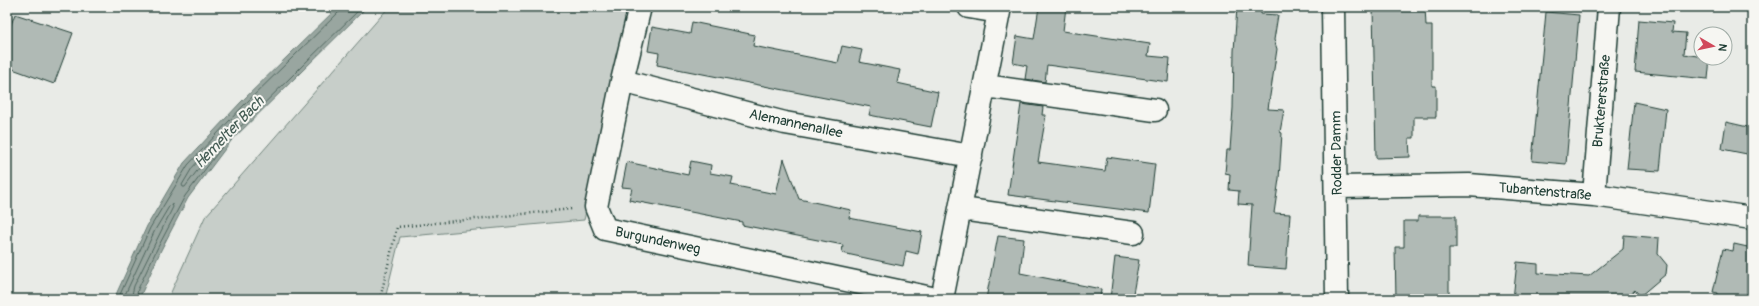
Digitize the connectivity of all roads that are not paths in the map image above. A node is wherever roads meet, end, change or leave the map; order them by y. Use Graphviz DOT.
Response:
graph roads {
  1 [pos="640,7"];
  2 [pos="969,7"];
  3 [pos="1333,7"];
  4 [pos="1609,7"];
  5 [pos="1000,9"];
  6 [pos="622,81"];
  7 [pos="985,86"];
  8 [pos="1156,110"];
  9 [pos="971,156"];
  10 [pos="1336,187"];
  11 [pos="1594,195"];
  12 [pos="960,209"];
  13 [pos="1752,218"];
  14 [pos="1133,233"];
  15 [pos="936,299"];
  16 [pos="942,299"];
  17 [pos="1337,299"];
  1 -- 6 [label="street"];
  2 -- 5 [label="street"];
  3 -- 10 [label="street, Rodder Damm"];
  4 -- 11 [label="street, Bruktererstraße"];
  5 -- 7 [label="street"];
  6 -- 9 [label="street, Alemannenallee"];
  6 -- 15 [label="street, Burgundenweg"];
  7 -- 8 [label="street"];
  7 -- 9 [label="street"];
  9 -- 12 [label="street"];
  10 -- 11 [label="street, Tubantenstraße"];
  10 -- 17 [label="street, Rodder Damm"];
  11 -- 13 [label="street, Tubantenstraße"];
  12 -- 14 [label="street"];
  12 -- 16 [label="street"];
}
